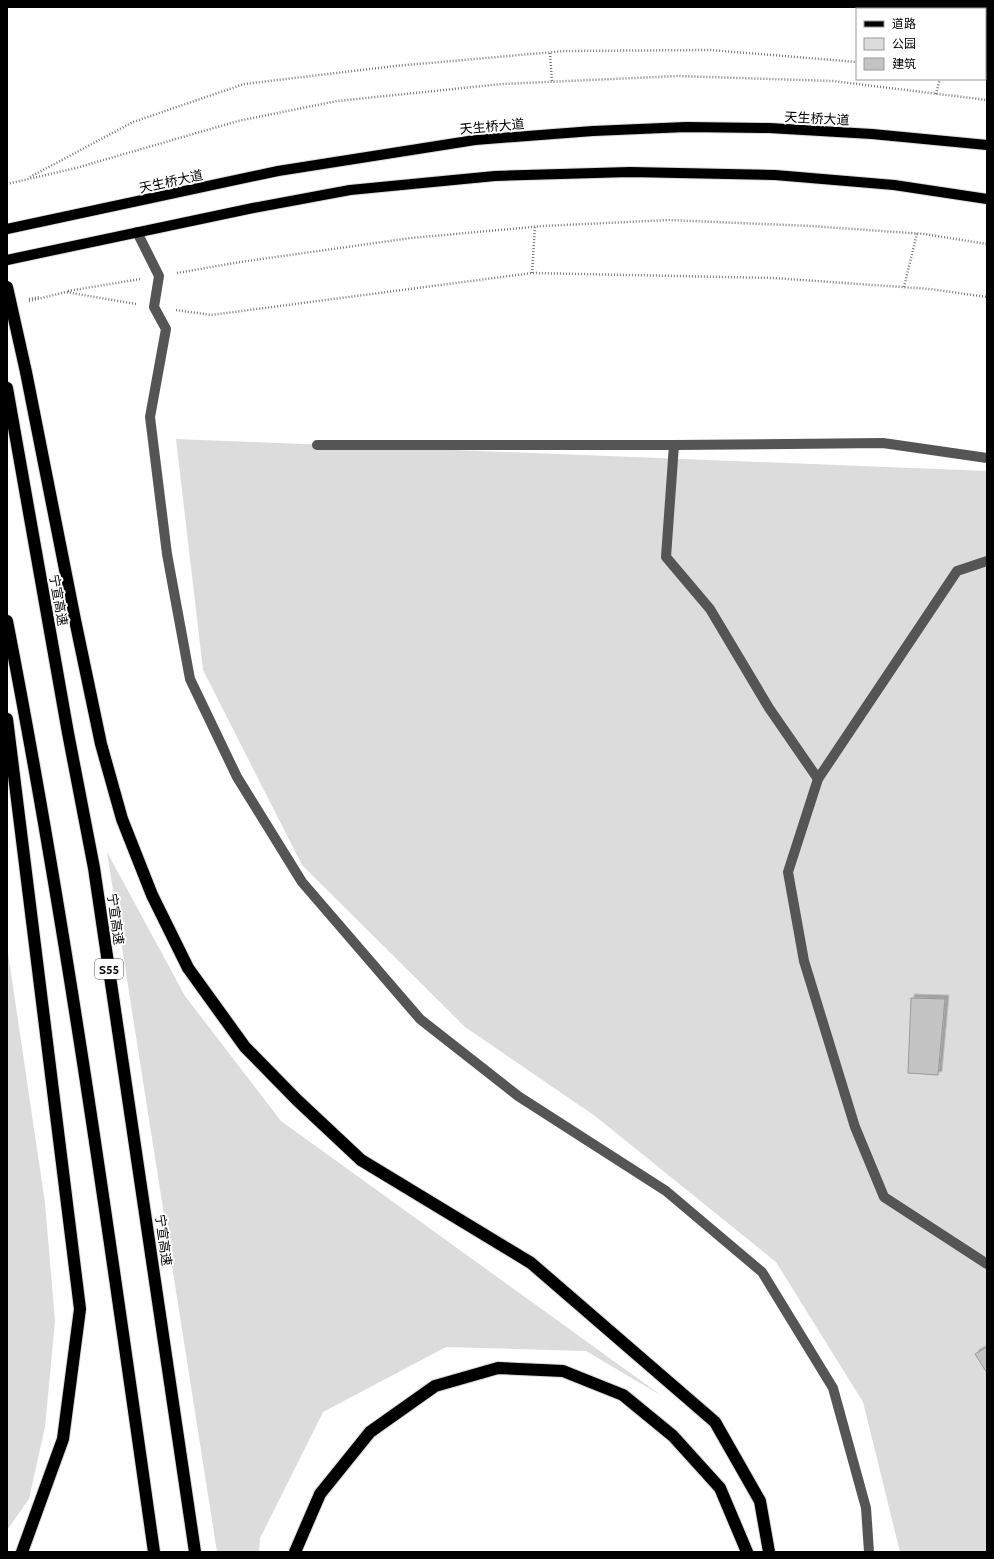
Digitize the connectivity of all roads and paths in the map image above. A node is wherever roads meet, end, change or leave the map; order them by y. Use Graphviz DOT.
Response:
graph roads {
  1 [pos="550,53"];
  2 [pos="856,62"];
  3 [pos="940,80"];
  4 [pos="552,82"];
  5 [pos="936,94"];
  6 [pos="987,100"];
  7 [pos="987,145"];
  8 [pos="25,180"];
  9 [pos="7,184"];
  10 [pos="987,200"];
  11 [pos="535,227"];
  12 [pos="7,229"];
  13 [pos="137,232"];
  14 [pos="917,233"];
  15 [pos="987,244"];
  16 [pos="7,260"];
  17 [pos="532,273"];
  18 [pos="159,276"];
  19 [pos="7,287"];
  20 [pos="904,287"];
  21 [pos="66,292"];
  22 [pos="987,297"];
  23 [pos="28,299"];
  24 [pos="22,303"];
  25 [pos="154,307"];
  26 [pos="7,388"];
  27 [pos="317,445"];
  28 [pos="674,445"];
  29 [pos="987,458"];
  30 [pos="987,561"];
  31 [pos="7,621"];
  32 [pos="7,719"];
  33 [pos="818,779"];
  34 [pos="987,1264"];
  35 [pos="22,1552"];
  36 [pos="154,1552"];
  37 [pos="196,1552"];
  38 [pos="295,1552"];
  39 [pos="747,1552"];
  40 [pos="769,1552"];
  41 [pos="870,1552"];
  1 -- 2 [label="path"];
  1 -- 4 [label="path"];
  1 -- 8 [label="path"];
  3 -- 5 [label="path"];
  4 -- 5 [label="path"];
  4 -- 8 [label="path"];
  5 -- 6 [label="path"];
  7 -- 12 [label="main road, 天生桥大道"];
  8 -- 9 [label="path"];
  10 -- 13 [label="main road"];
  11 -- 14 [label="path"];
  11 -- 17 [label="path"];
  11 -- 18 [label="path"];
  13 -- 16 [label="main road"];
  13 -- 18 [label="street"];
  14 -- 15 [label="path"];
  14 -- 20 [label="path"];
  17 -- 20 [label="path"];
  17 -- 25 [label="path"];
  18 -- 21 [label="path"];
  18 -- 25 [label="street"];
  19 -- 40 [label="highway, bridge"];
  20 -- 22 [label="path"];
  21 -- 23 [label="path"];
  21 -- 24 [label="path"];
  21 -- 25 [label="path"];
  25 -- 41 [label="street"];
  26 -- 37 [label="highway, 宁宣高速 / S55"];
  27 -- 28 [label="street"];
  28 -- 29 [label="street"];
  28 -- 33 [label="street"];
  30 -- 33 [label="street"];
  31 -- 36 [label="highway"];
  32 -- 35 [label="highway"];
  33 -- 34 [label="street"];
  38 -- 39 [label="highway"];
}
